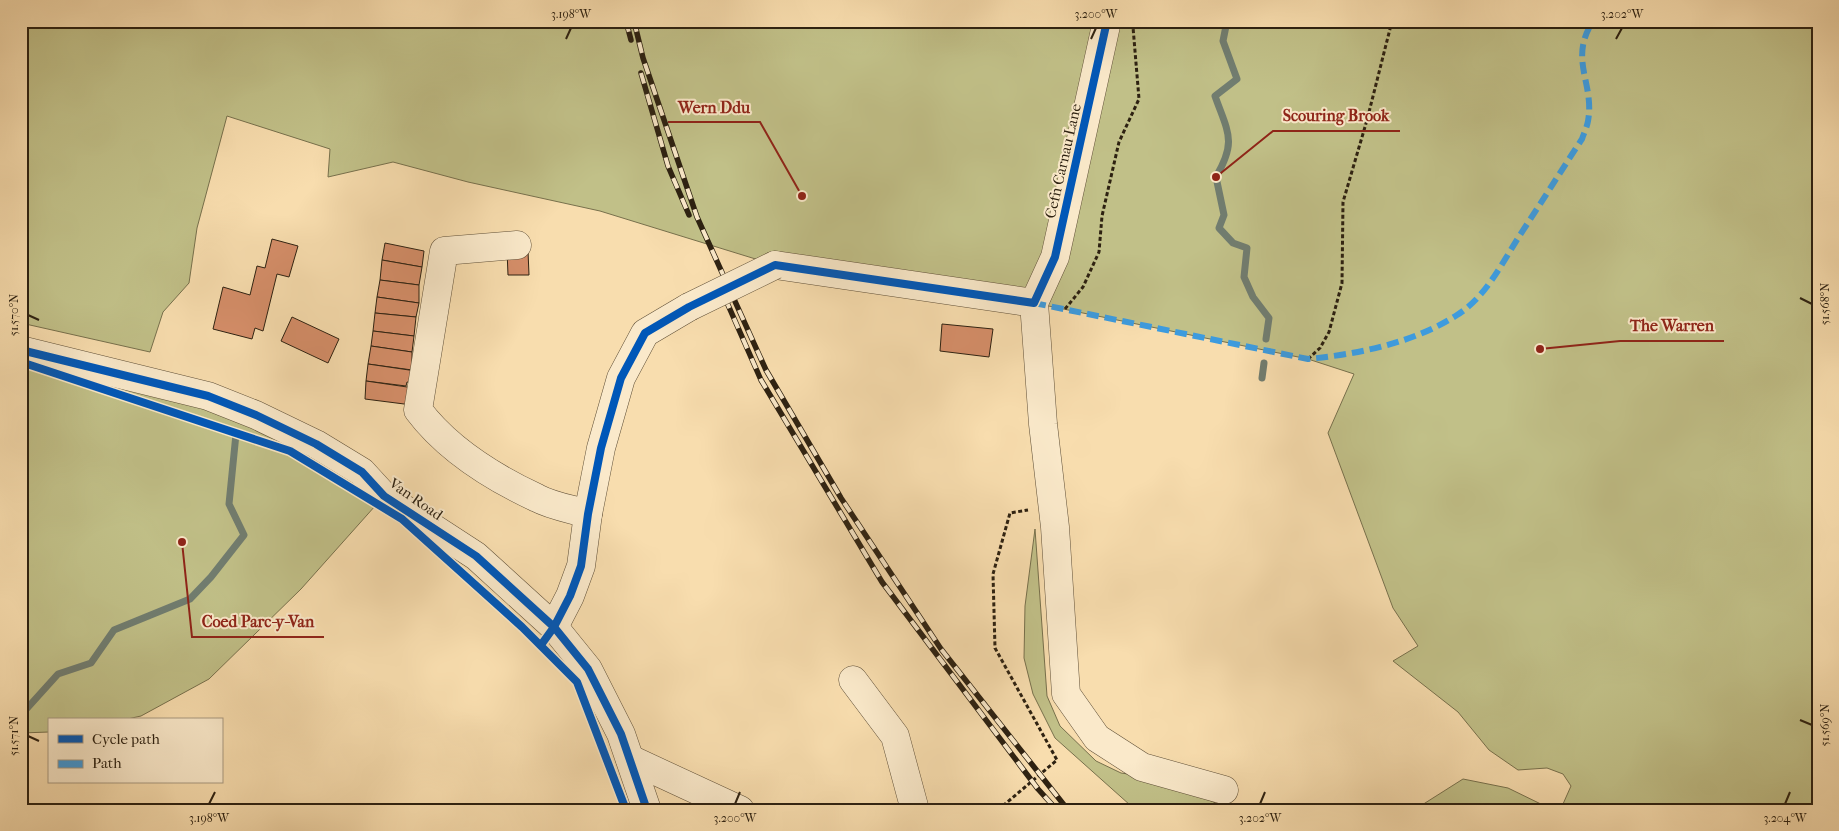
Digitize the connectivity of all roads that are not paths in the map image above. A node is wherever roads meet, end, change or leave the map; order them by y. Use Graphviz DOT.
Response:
graph roads {
  1 [pos="1107,21"];
  2 [pos="517,245"];
  3 [pos="1034,303"];
  4 [pos="21,350"];
  5 [pos="588,514"];
  6 [pos="554,627"];
  7 [pos="853,680"];
  8 [pos="630,759"];
  9 [pos="1224,790"];
  10 [pos="647,810"];
  11 [pos="740,810"];
  12 [pos="915,810"];
  1 -- 3 [label="street, Cefn Carnau Lane"];
  2 -- 5 [label="street"];
  3 -- 5 [label="street, bridge"];
  3 -- 9 [label="street"];
  4 -- 6 [label="street, Van Road"];
  5 -- 6 [label="street"];
  6 -- 8 [label="street, Van Road"];
  7 -- 12 [label="street"];
  8 -- 10 [label="street, Van Road"];
  8 -- 11 [label="street"];
}
